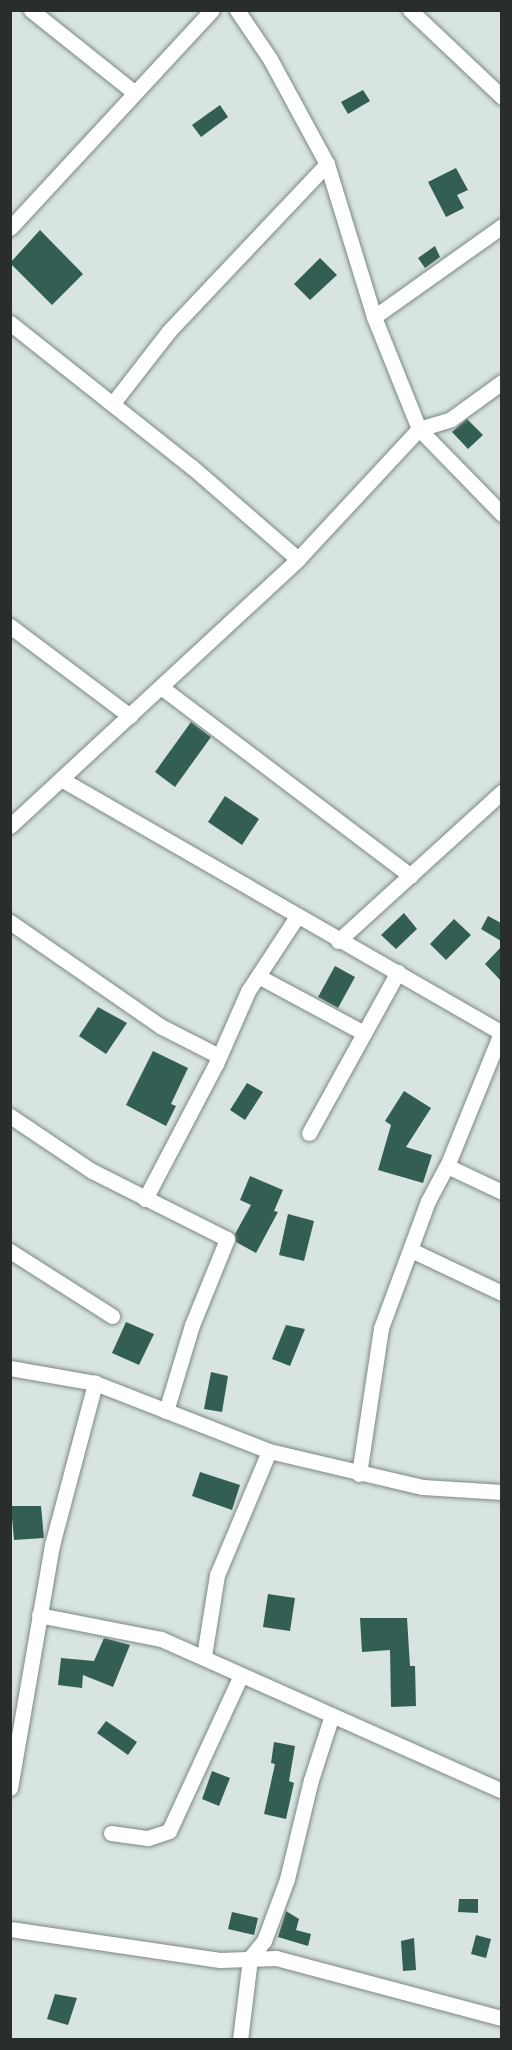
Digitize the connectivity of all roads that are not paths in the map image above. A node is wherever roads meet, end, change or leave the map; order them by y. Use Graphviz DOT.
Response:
graph roads {
  1 [pos="31,10"];
  2 [pos="212,10"];
  3 [pos="237,10"];
  4 [pos="410,10"];
  5 [pos="135,93"];
  6 [pos="501,97"];
  7 [pos="327,164"];
  8 [pos="501,226"];
  9 [pos="10,228"];
  10 [pos="374,317"];
  11 [pos="10,323"];
  12 [pos="501,382"];
  13 [pos="113,403"];
  14 [pos="419,429"];
  15 [pos="501,514"];
  16 [pos="298,559"];
  17 [pos="10,626"];
  18 [pos="161,687"];
  19 [pos="130,716"];
  20 [pos="61,779"];
  21 [pos="501,792"];
  22 [pos="10,826"];
  23 [pos="411,876"];
  24 [pos="296,918"];
  25 [pos="10,922"];
  26 [pos="338,941"];
  27 [pos="398,972"];
  28 [pos="258,976"];
  29 [pos="364,1033"];
  30 [pos="501,1033"];
  31 [pos="219,1056"];
  32 [pos="10,1116"];
  33 [pos="309,1133"];
  34 [pos="447,1166"];
  35 [pos="501,1192"];
  36 [pos="145,1199"];
  37 [pos="411,1250"];
  38 [pos="10,1251"];
  39 [pos="501,1293"];
  40 [pos="112,1316"];
  41 [pos="10,1368"];
  42 [pos="95,1383"];
  43 [pos="166,1411"];
  44 [pos="268,1451"];
  45 [pos="359,1474"];
  46 [pos="501,1492"];
  47 [pos="39,1615"];
  48 [pos="204,1656"];
  49 [pos="241,1675"];
  50 [pos="332,1715"];
  51 [pos="10,1788"];
  52 [pos="501,1791"];
  53 [pos="111,1833"];
  54 [pos="10,1929"];
  55 [pos="250,1958"];
  56 [pos="501,2018"];
  57 [pos="240,2040"];
  1 -- 5 [label="street"];
  2 -- 5 [label="street"];
  3 -- 7 [label="street"];
  4 -- 6 [label="street"];
  5 -- 9 [label="street"];
  7 -- 10 [label="street"];
  7 -- 13 [label="street"];
  8 -- 10 [label="street"];
  10 -- 14 [label="street"];
  11 -- 13 [label="street"];
  12 -- 14 [label="street"];
  13 -- 16 [label="street"];
  14 -- 15 [label="street"];
  14 -- 16 [label="street"];
  16 -- 18 [label="street"];
  17 -- 19 [label="street"];
  18 -- 19 [label="street"];
  18 -- 23 [label="street"];
  19 -- 20 [label="street"];
  20 -- 22 [label="street"];
  20 -- 24 [label="street"];
  21 -- 23 [label="street"];
  23 -- 26 [label="street"];
  24 -- 26 [label="street"];
  24 -- 28 [label="street"];
  25 -- 31 [label="street"];
  26 -- 27 [label="street"];
  27 -- 29 [label="street"];
  27 -- 30 [label="street"];
  28 -- 29 [label="street"];
  28 -- 31 [label="street"];
  29 -- 33 [label="street"];
  30 -- 34 [label="street"];
  31 -- 36 [label="street"];
  32 -- 36 [label="street"];
  34 -- 35 [label="street"];
  34 -- 37 [label="street"];
  36 -- 43 [label="street"];
  37 -- 39 [label="street"];
  37 -- 45 [label="street"];
  38 -- 40 [label="street"];
  41 -- 42 [label="street"];
  42 -- 43 [label="street"];
  42 -- 47 [label="street"];
  43 -- 44 [label="street"];
  44 -- 45 [label="street"];
  44 -- 48 [label="street"];
  45 -- 46 [label="street"];
  47 -- 48 [label="street"];
  47 -- 51 [label="street"];
  48 -- 49 [label="street"];
  49 -- 50 [label="street"];
  49 -- 53 [label="street"];
  50 -- 52 [label="street"];
  50 -- 55 [label="street"];
  54 -- 55 [label="street"];
  55 -- 56 [label="street"];
  55 -- 57 [label="street"];
}
